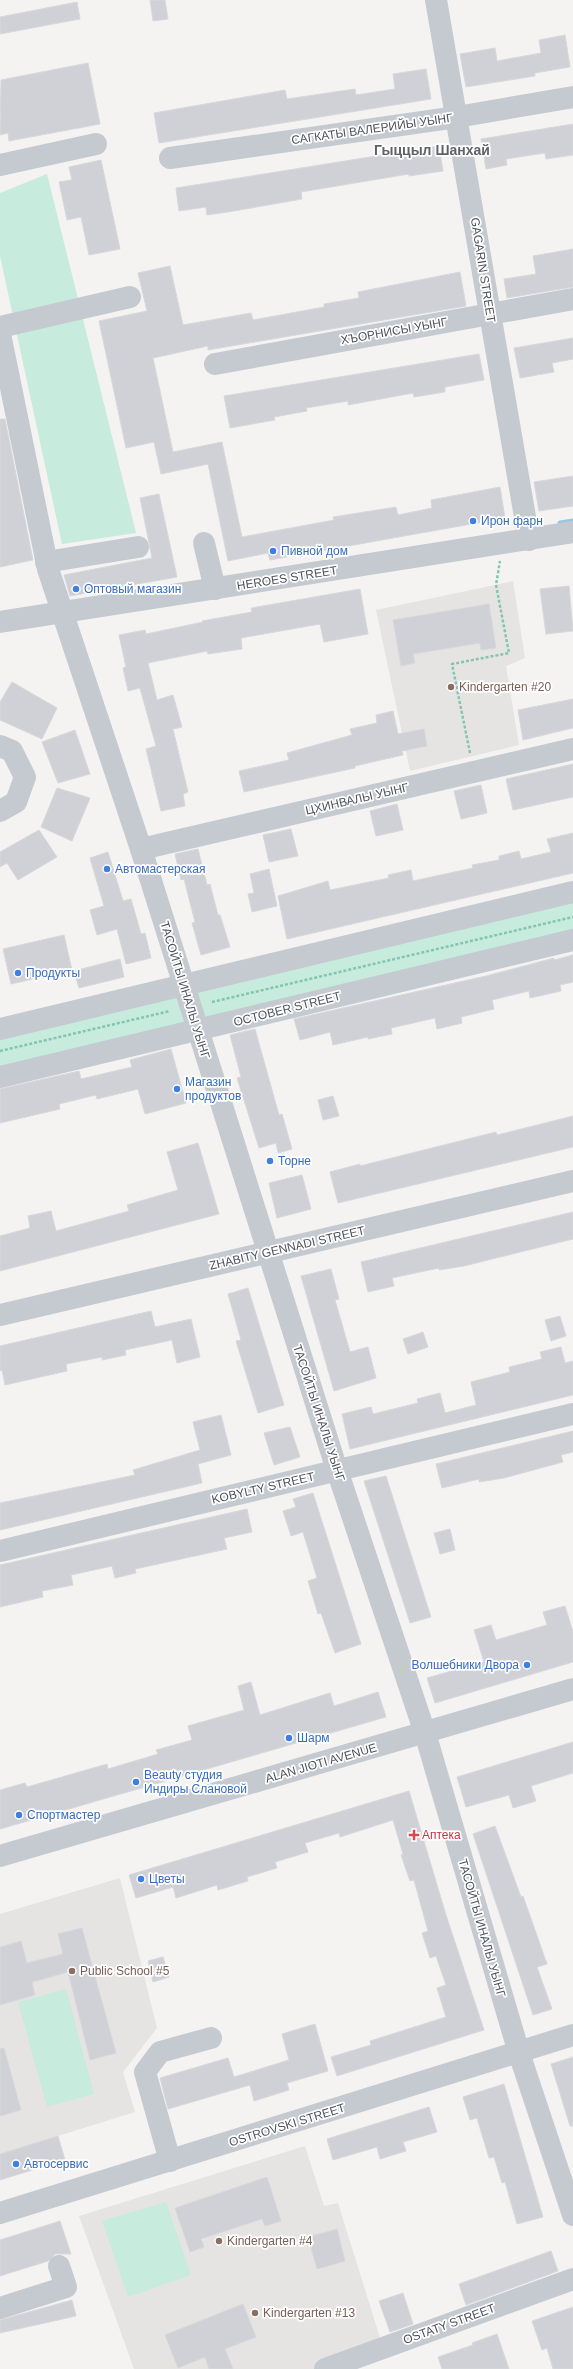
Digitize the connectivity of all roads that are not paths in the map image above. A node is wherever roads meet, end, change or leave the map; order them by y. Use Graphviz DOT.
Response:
graph roads {
  1 [pos="436,0"];
  2 [pos="573,97"];
  3 [pos="457,117"];
  4 [pos="96,144"];
  5 [pos="170,158"];
  6 [pos="0,165"];
  7 [pos="130,298"];
  8 [pos="573,299"];
  9 [pos="490,314"];
  10 [pos="0,327"];
  11 [pos="0,334"];
  12 [pos="215,364"];
  13 [pos="4,369"];
  14 [pos="573,532"];
  15 [pos="529,540"];
  16 [pos="204,543"];
  17 [pos="138,547"];
  18 [pos="46,562"];
  19 [pos="215,589"];
  20 [pos="63,612"];
  21 [pos="0,622"];
  22 [pos="0,746"];
  23 [pos="573,749"];
  24 [pos="0,810"];
  25 [pos="141,850"];
  26 [pos="573,892"];
  27 [pos="573,940"];
  28 [pos="174,987"];
  29 [pos="4,1022"];
  30 [pos="208,1028"];
  31 [pos="0,1077"];
  32 [pos="573,1180"];
  33 [pos="268,1253"];
  34 [pos="0,1315"];
  35 [pos="573,1414"];
  36 [pos="337,1470"];
  37 [pos="0,1551"];
  38 [pos="573,1689"];
  39 [pos="425,1733"];
  40 [pos="0,1856"];
  41 [pos="573,2035"];
  42 [pos="211,2038"];
  43 [pos="520,2053"];
  44 [pos="170,2161"];
  45 [pos="0,2213"];
  46 [pos="573,2214"];
  47 [pos="59,2266"];
  48 [pos="573,2279"];
  49 [pos="0,2308"];
  50 [pos="356,2364"];
  51 [pos="325,2369"];
  1 -- 3 [label="street, GAGARIN STREET"];
  2 -- 3 [label="street, САГКАТЫ ВАЛЕРИЙЫ УЫНГ"];
  3 -- 5 [label="street, САГКАТЫ ВАЛЕРИЙЫ УЫНГ"];
  3 -- 9 [label="street, GAGARIN STREET"];
  4 -- 6 [label="street"];
  7 -- 10 [label="street"];
  8 -- 9 [label="street, ХЪОРНИСЫ УЫНГ"];
  9 -- 12 [label="street, ХЪОРНИСЫ УЫНГ"];
  9 -- 15 [label="street, GAGARIN STREET"];
  11 -- 13 [label="street, ТАСОЙТЫ ИНАЛЫ УЫНГ"];
  13 -- 18 [label="street, ТАСОЙТЫ ИНАЛЫ УЫНГ"];
  14 -- 15 [label="street, HEROES STREET"];
  15 -- 19 [label="street, HEROES STREET"];
  16 -- 19 [label="street"];
  17 -- 18 [label="street"];
  18 -- 20 [label="street, ТАСОЙТЫ ИНАЛЫ УЫНГ"];
  19 -- 20 [label="street, HEROES STREET"];
  20 -- 21 [label="street, HEROES STREET"];
  20 -- 25 [label="street, ТАСОЙТЫ ИНАЛЫ УЫНГ"];
  22 -- 24 [label="street"];
  23 -- 25 [label="street, ЦХИНВАЛЫ УЫНГ"];
  25 -- 28 [label="street, ТАСОЙТЫ ИНАЛЫ УЫНГ"];
  26 -- 28 [label="street"];
  27 -- 30 [label="street, OCTOBER STREET"];
  28 -- 29 [label="street"];
  28 -- 30 [label="street, ТАСОЙТЫ ИНАЛЫ УЫНГ"];
  30 -- 31 [label="street, OCTOBER STREET"];
  30 -- 33 [label="street, ТАСОЙТЫ ИНАЛЫ УЫНГ"];
  32 -- 33 [label="street, ZHABITY GENNADI STREET"];
  33 -- 34 [label="street, ZHABITY GENNADI STREET"];
  33 -- 36 [label="street, ТАСОЙТЫ ИНАЛЫ УЫНГ"];
  35 -- 36 [label="street, KOBYLTY STREET"];
  36 -- 37 [label="street, KOBYLTY STREET"];
  36 -- 39 [label="street, ТАСОЙТЫ ИНАЛЫ УЫНГ"];
  38 -- 39 [label="street, ALAN JIOTI AVENUE"];
  39 -- 40 [label="street, ALAN JIOTI AVENUE"];
  39 -- 43 [label="street, ТАСОЙТЫ ИНАЛЫ УЫНГ"];
  41 -- 43 [label="street, OSTROVSKI STREET"];
  42 -- 44 [label="street"];
  43 -- 44 [label="street, OSTROVSKI STREET"];
  43 -- 46 [label="street, ТАСОЙТЫ ИНАЛЫ УЫНГ"];
  44 -- 45 [label="street, OSTROVSKI STREET"];
  47 -- 49 [label="street"];
  48 -- 50 [label="street, OSTATY STREET"];
  50 -- 51 [label="street, OSTATY STREET"];
}
